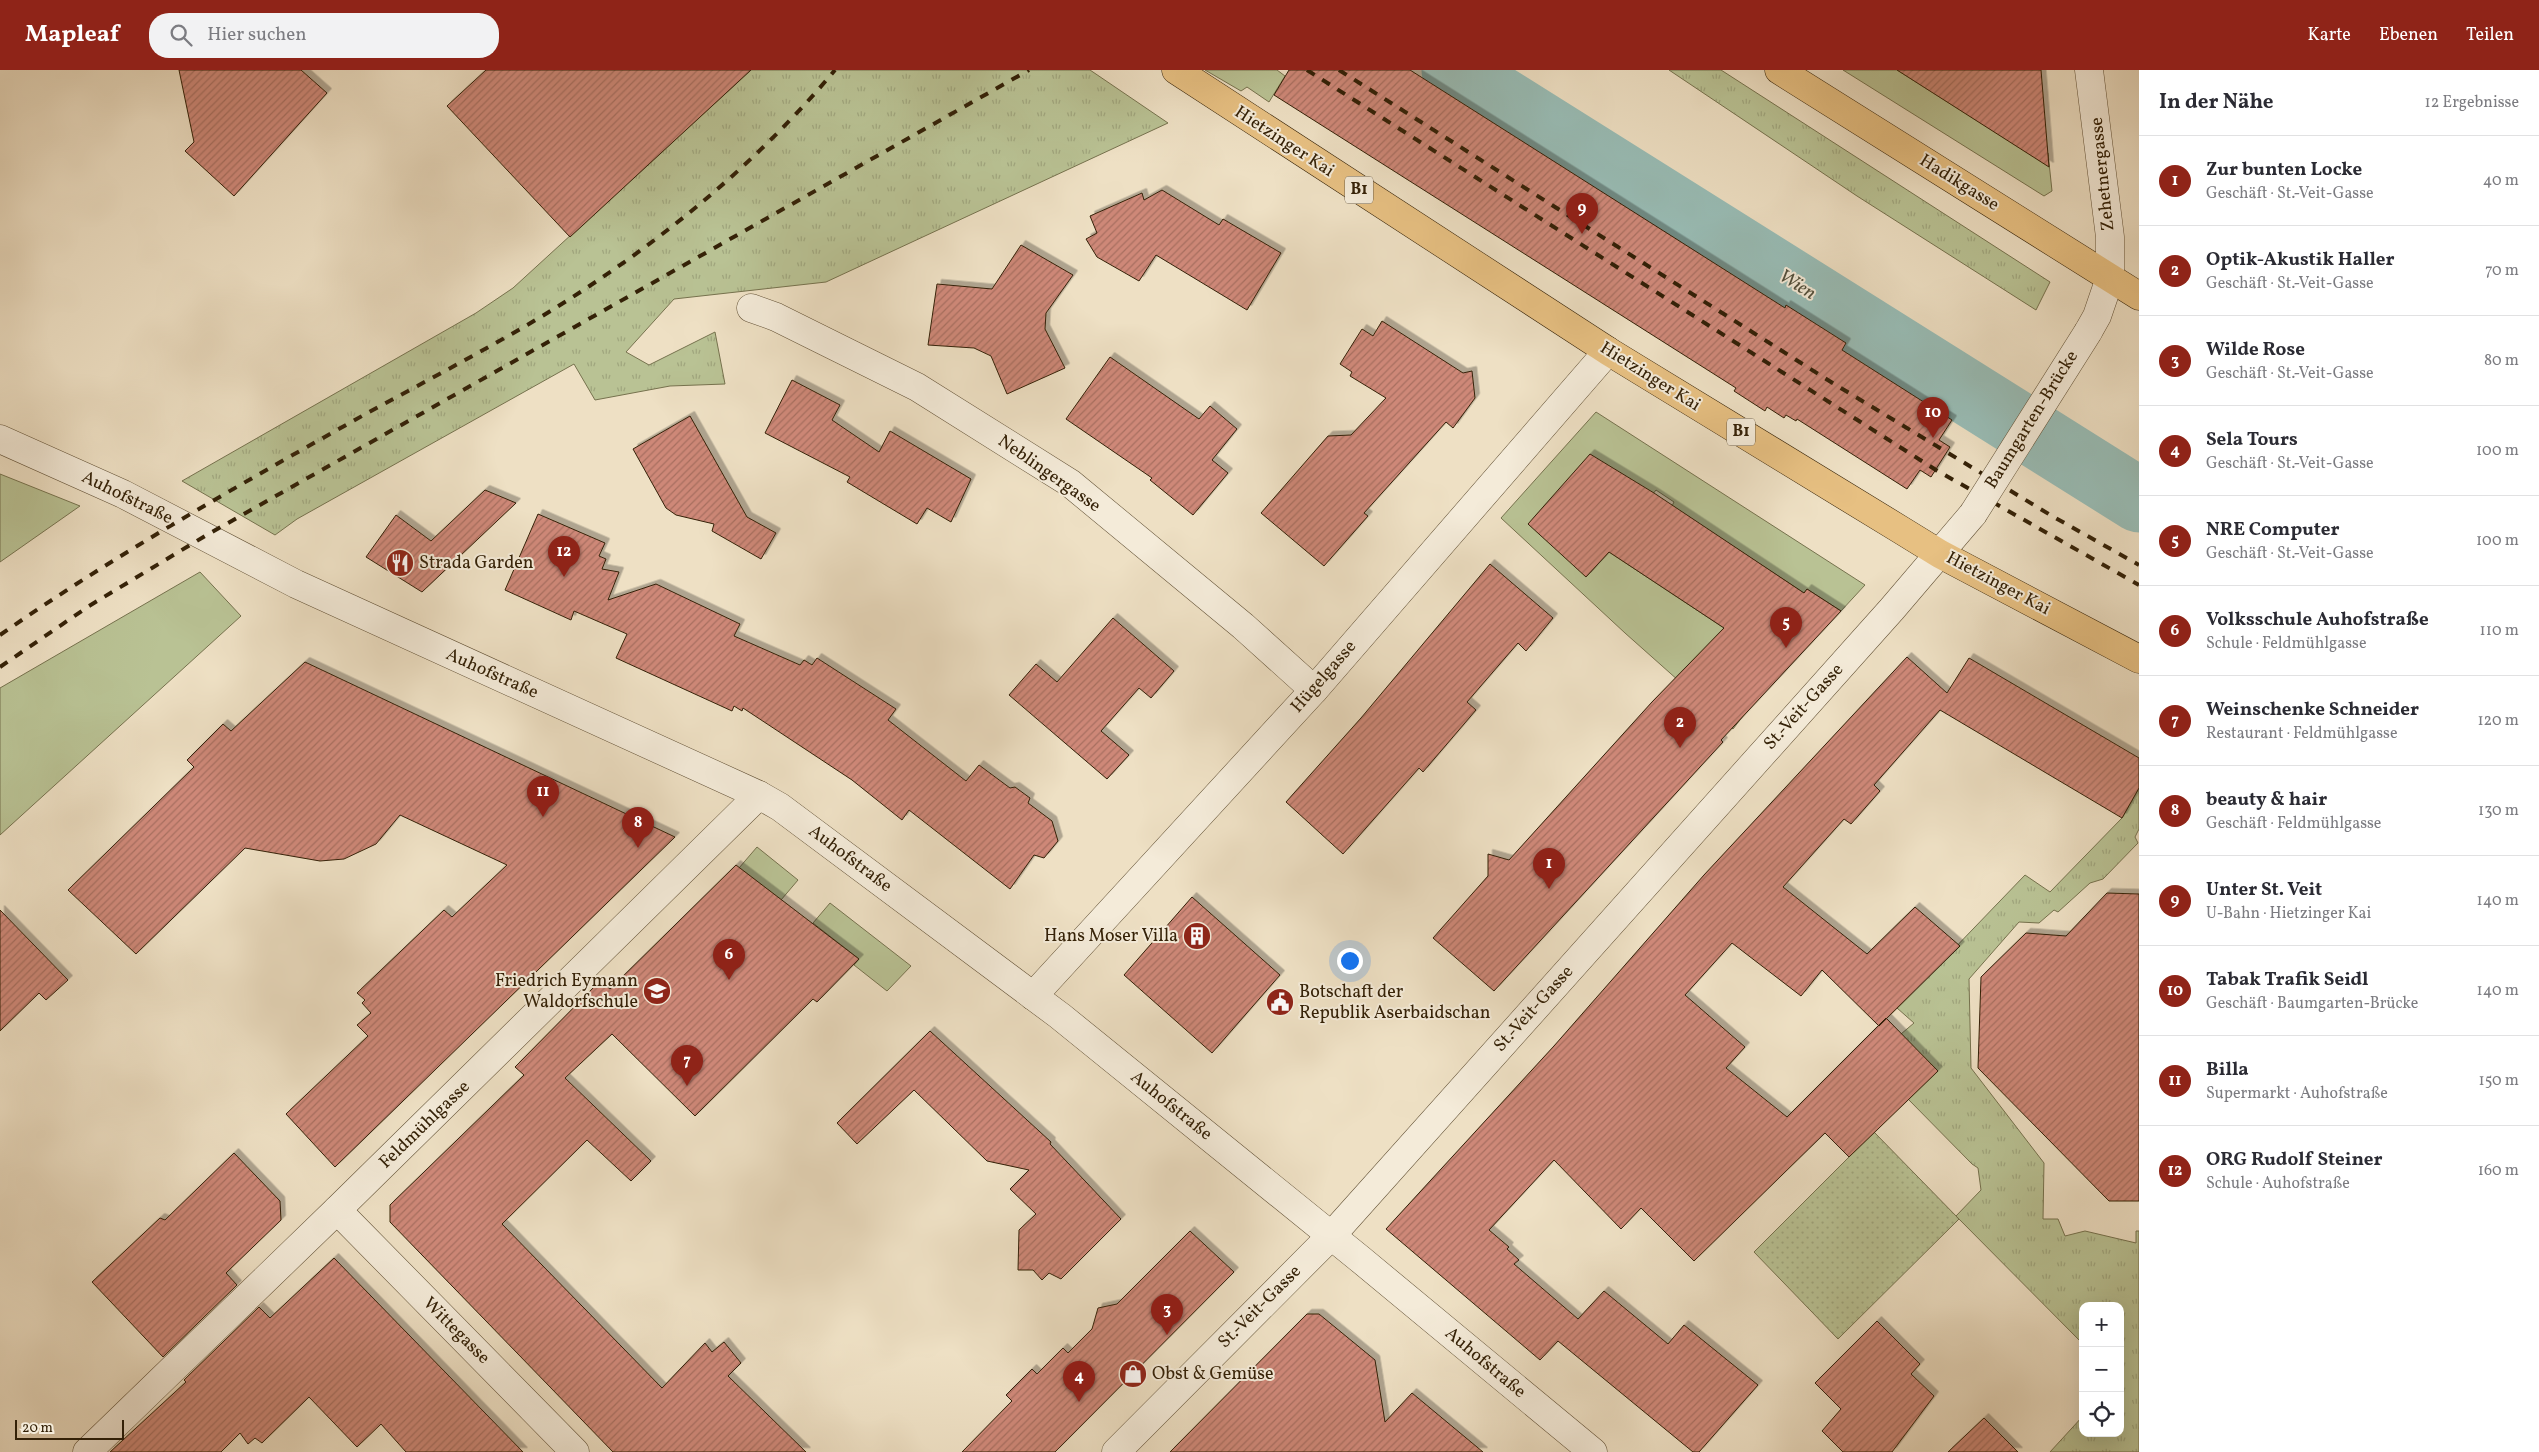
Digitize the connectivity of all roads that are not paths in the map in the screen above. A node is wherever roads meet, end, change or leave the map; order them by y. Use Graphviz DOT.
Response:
graph roads {
  1 [pos="1176,70"];
  2 [pos="1779,70"];
  3 [pos="2089,70"];
  4 [pos="2110,278"];
  5 [pos="2139,296"];
  6 [pos="751,308"];
  7 [pos="1608,351"];
  8 [pos="0,439"];
  9 [pos="1940,554"];
  10 [pos="2139,659"];
  11 [pos="1314,690"];
  12 [pos="759,795"];
  13 [pos="1033,996"];
  14 [pos="338,1210"];
  15 [pos="1331,1236"];
  16 [pos="87,1452"];
  17 [pos="576,1452"];
  18 [pos="1116,1452"];
  19 [pos="1592,1452"];
  1 -- 7 [label="main road, Hietzinger Kai / B1"];
  2 -- 4 [label="main road, Hadikgasse"];
  3 -- 4 [label="street, Zehetnergasse"];
  4 -- 5 [label="main road, Hadikgasse"];
  4 -- 9 [label="street, Baumgarten-Brücke, bridge"];
  6 -- 11 [label="street, Neblingergasse"];
  7 -- 9 [label="main road, Hietzinger Kai / B1"];
  7 -- 11 [label="street, Hügelgasse"];
  8 -- 12 [label="street, Auhofstraße"];
  9 -- 10 [label="main road, Hietzinger Kai / B1"];
  9 -- 15 [label="street, St.-Veit-Gasse"];
  11 -- 13 [label="street, Hügelgasse"];
  12 -- 13 [label="street, Auhofstraße"];
  12 -- 14 [label="street, Feldmühlgasse"];
  13 -- 15 [label="street, Auhofstraße"];
  14 -- 16 [label="street, Feldmühlgasse"];
  14 -- 17 [label="street, Wittegasse"];
  15 -- 18 [label="street, St.-Veit-Gasse"];
  15 -- 19 [label="street, Auhofstraße"];
}
